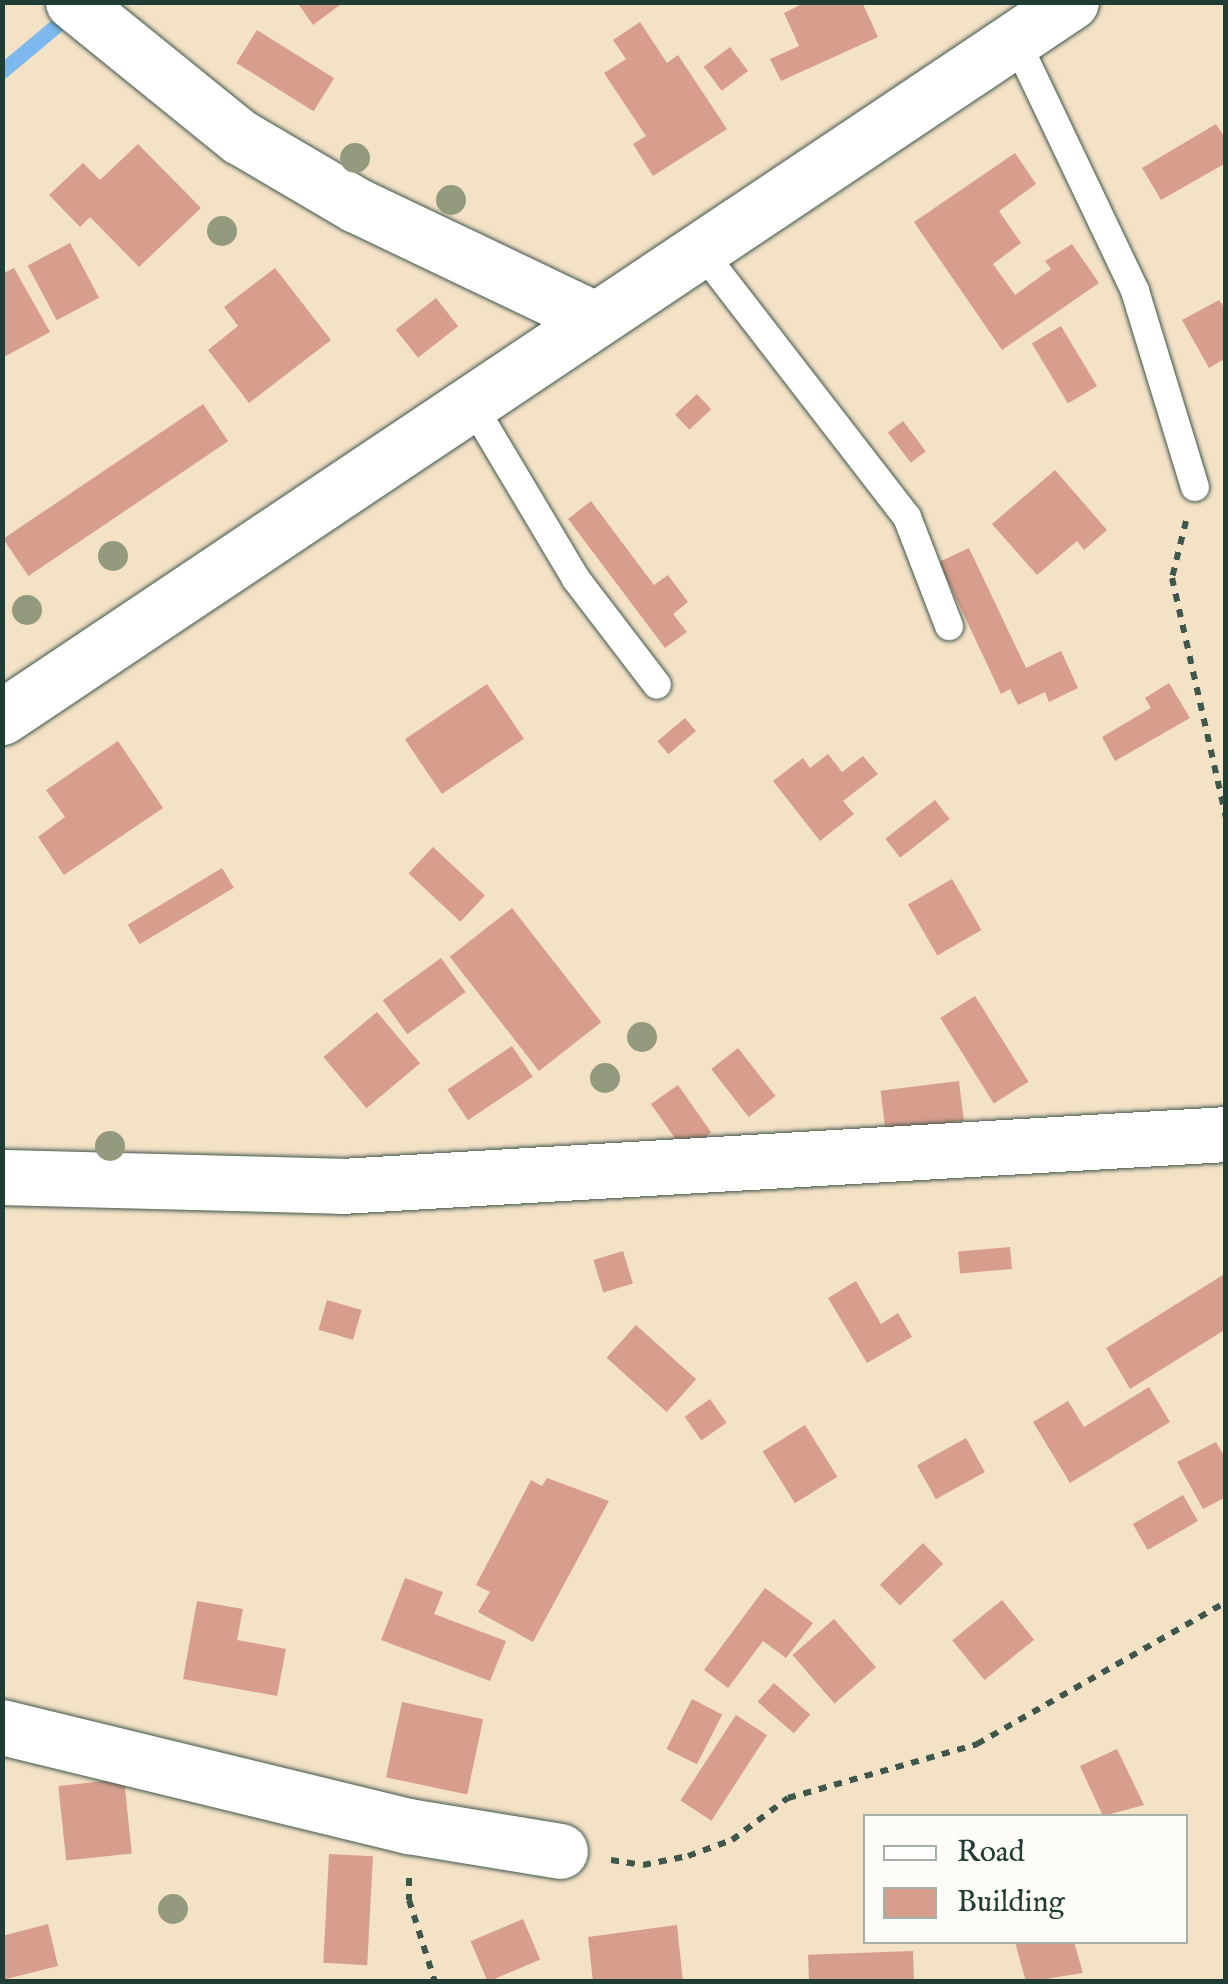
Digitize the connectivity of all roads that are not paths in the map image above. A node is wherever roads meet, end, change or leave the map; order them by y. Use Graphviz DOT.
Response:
graph roads {
  1 [pos="74,2"];
  2 [pos="1071,2"];
  3 [pos="1016,41"];
  4 [pos="699,248"];
  5 [pos="594,318"];
  6 [pos="470,401"];
  7 [pos="1195,487"];
  8 [pos="949,626"];
  9 [pos="657,685"];
  10 [pos="2,717"];
  11 [pos="1226,1134"];
  12 [pos="2,1176"];
  13 [pos="2,1727"];
  14 [pos="560,1851"];
  1 -- 5 [label="street"];
  2 -- 3 [label="street"];
  3 -- 4 [label="street"];
  3 -- 7 [label="lane"];
  4 -- 5 [label="street"];
  4 -- 8 [label="lane"];
  5 -- 6 [label="street"];
  6 -- 9 [label="lane"];
  6 -- 10 [label="street"];
  11 -- 12 [label="street"];
  13 -- 14 [label="street"];
}
